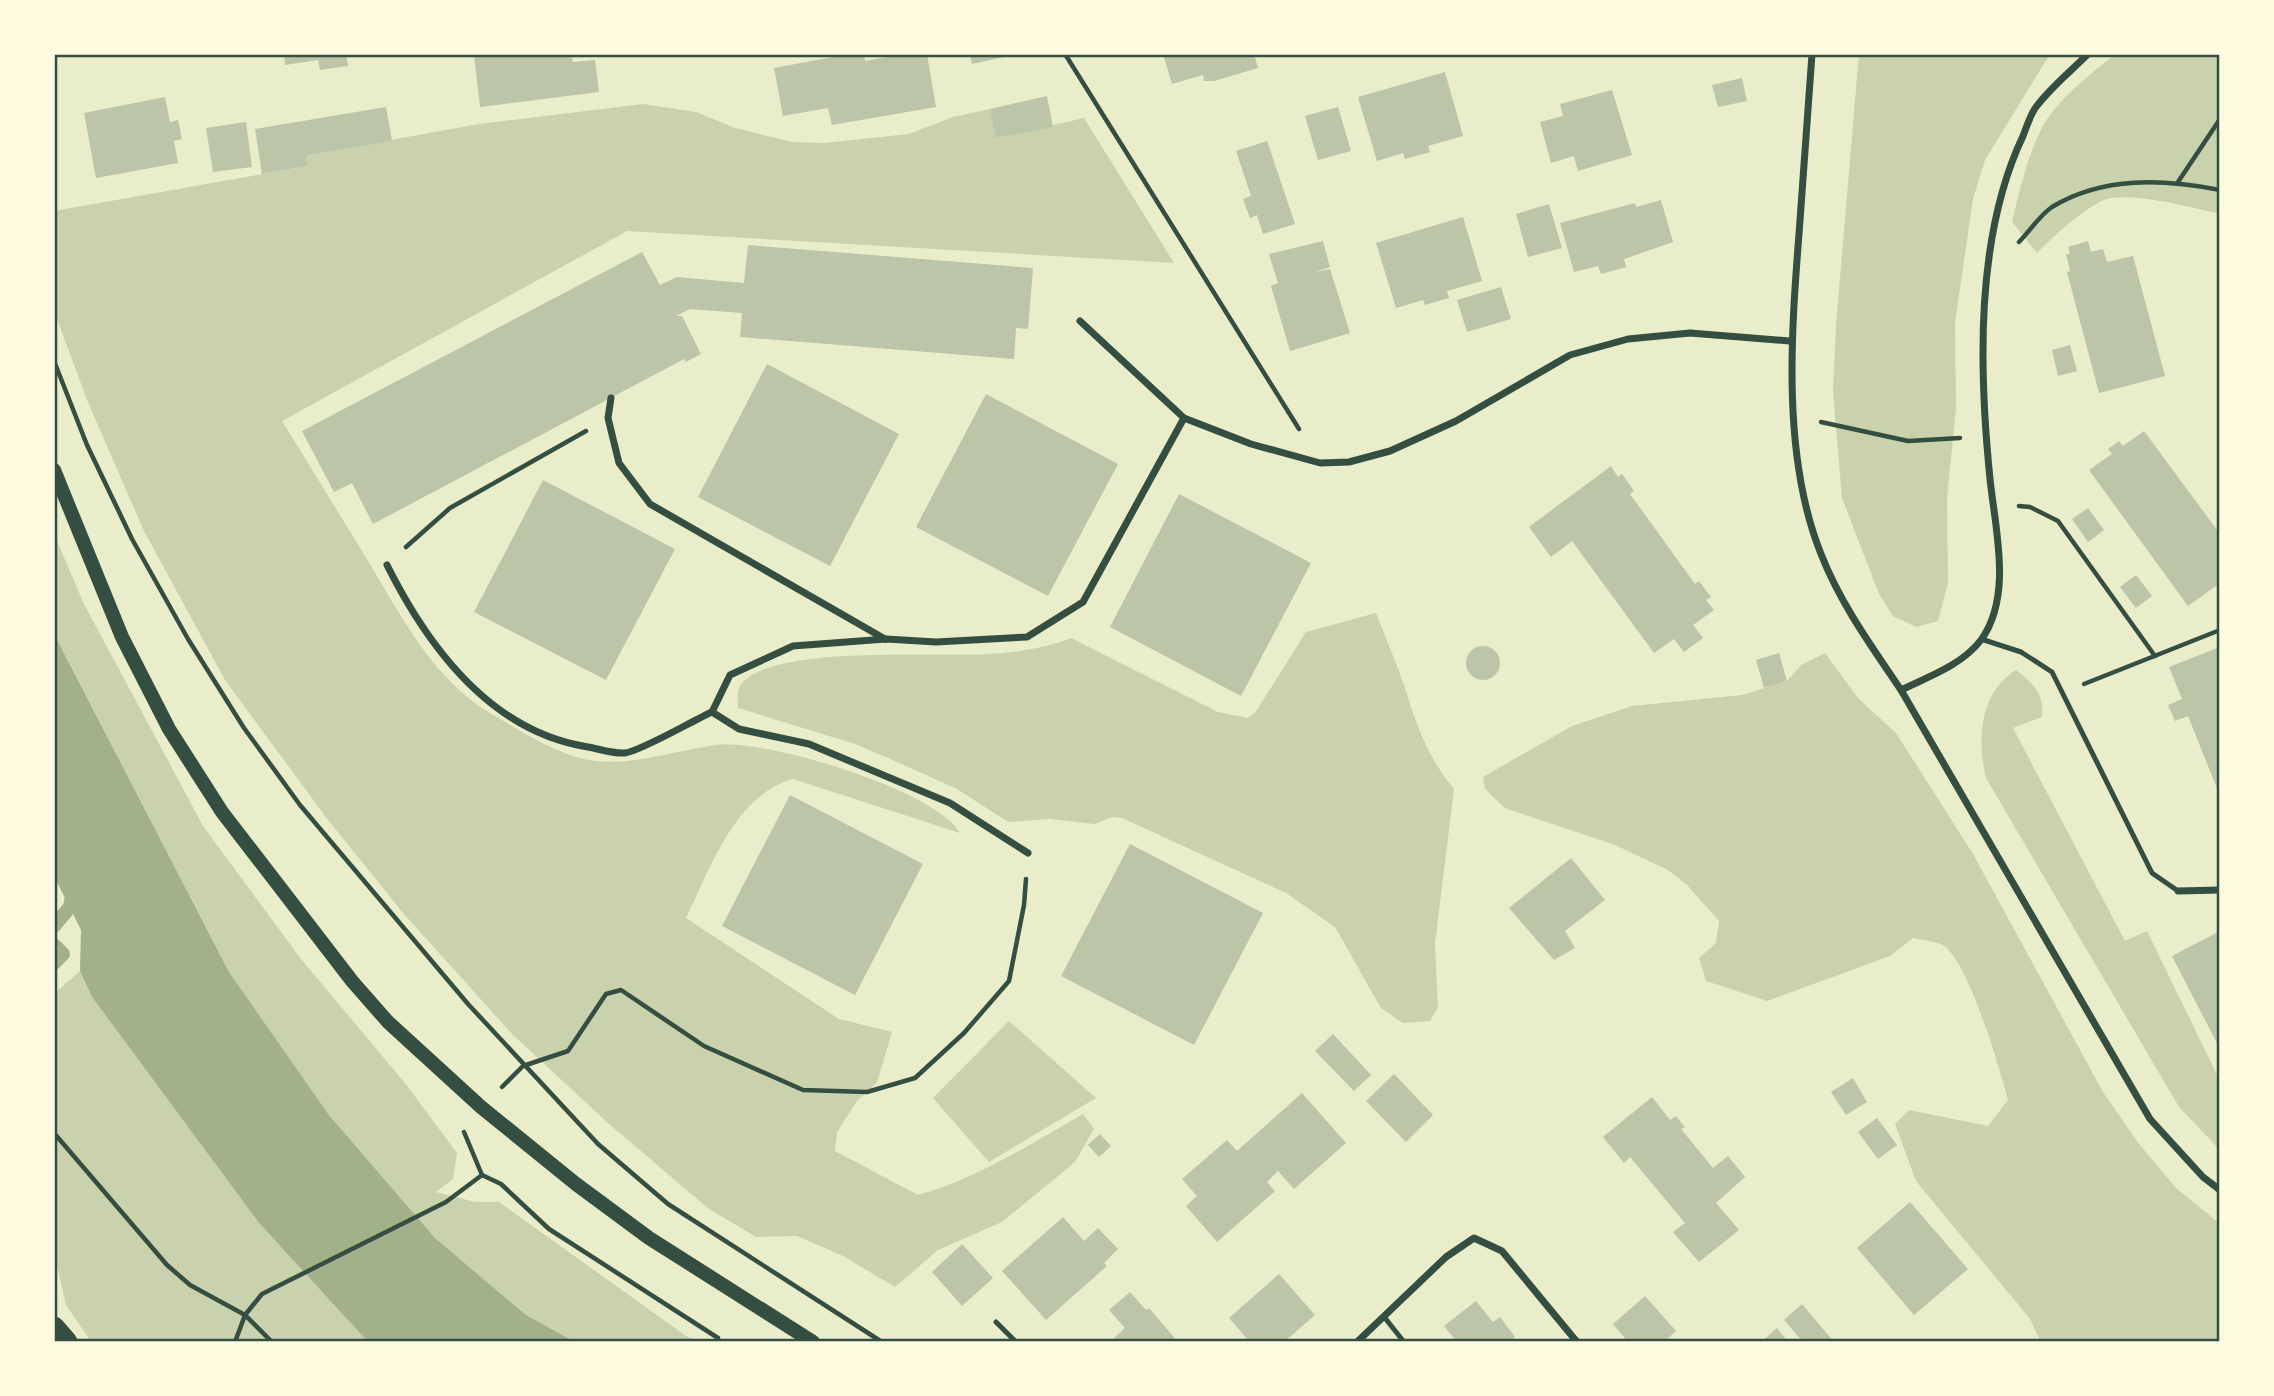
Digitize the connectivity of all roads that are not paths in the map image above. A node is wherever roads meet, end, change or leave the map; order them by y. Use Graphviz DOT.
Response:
graph roads {
  1 [pos="1812,54"];
  2 [pos="2088,54"];
  3 [pos="1080,321"];
  4 [pos="1790,341"];
  5 [pos="611,398"];
  6 [pos="1184,418"];
  7 [pos="54,470"];
  8 [pos="387,565"];
  9 [pos="886,639"];
  10 [pos="1981,639"];
  11 [pos="1901,691"];
  12 [pos="712,712"];
  13 [pos="1028,853"];
  14 [pos="2220,890"];
  15 [pos="2178,891"];
  16 [pos="2220,1190"];
  17 [pos="1385,1318"];
  18 [pos="996,1322"];
  19 [pos="54,1327"];
  20 [pos="67,1342"];
  21 [pos="813,1342"];
  22 [pos="1016,1342"];
  23 [pos="1357,1342"];
  24 [pos="1404,1342"];
  25 [pos="1577,1342"];
  1 -- 4 [label="street"];
  2 -- 10 [label="street"];
  3 -- 6 [label="street"];
  4 -- 6 [label="street"];
  4 -- 11 [label="street"];
  5 -- 9 [label="street"];
  6 -- 9 [label="street"];
  7 -- 21 [label="main road"];
  8 -- 12 [label="street"];
  9 -- 12 [label="street"];
  10 -- 11 [label="street"];
  10 -- 15 [label="lane"];
  11 -- 16 [label="street"];
  12 -- 13 [label="street"];
  14 -- 15 [label="street"];
  17 -- 23 [label="street"];
  17 -- 24 [label="lane"];
  17 -- 25 [label="street"];
  18 -- 22 [label="lane"];
  19 -- 20 [label="highway"];
}
